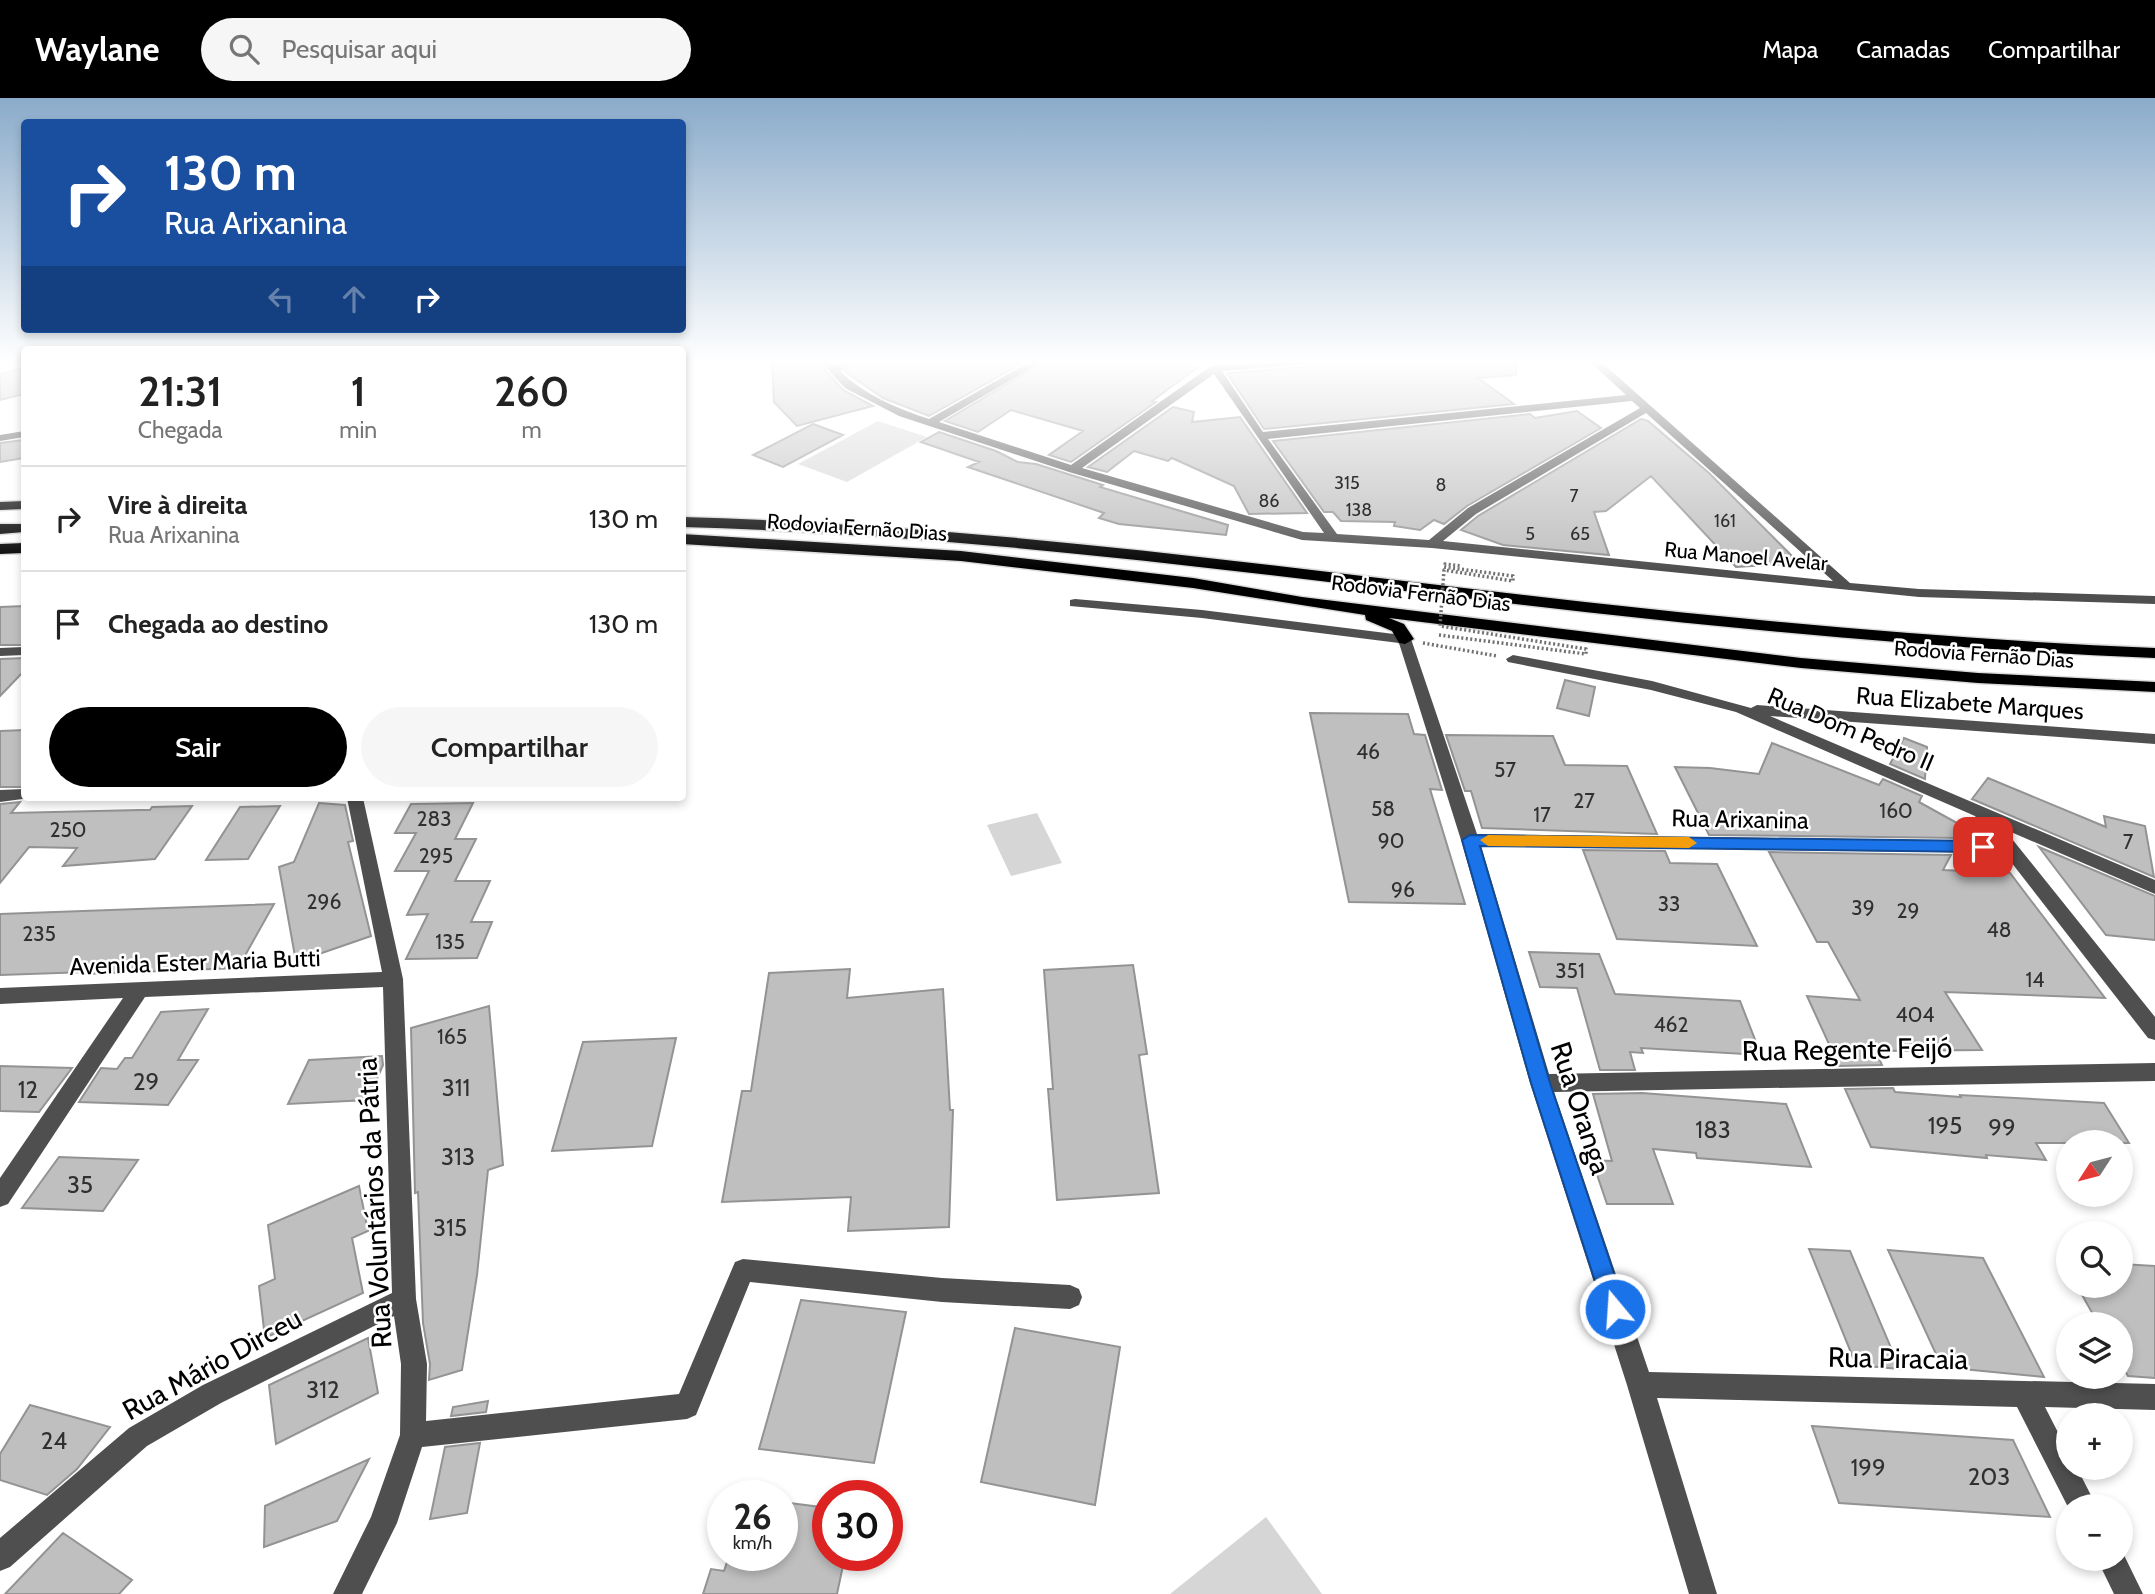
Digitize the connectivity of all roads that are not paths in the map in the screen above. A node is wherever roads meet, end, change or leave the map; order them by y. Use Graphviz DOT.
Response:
graph roads {
  1 [pos="955,430"];
  2 [pos="1127,430"];
  3 [pos="1256,430"];
  4 [pos="1319,430"];
  5 [pos="1610,430"];
  6 [pos="1671,430"];
  7 [pos="21,434"];
  8 [pos="1260,436"];
  9 [pos="0,438"];
  10 [pos="1073,468"];
  11 [pos="21,505"];
  12 [pos="0,506"];
  13 [pos="687,522"];
  14 [pos="0,528"];
  15 [pos="21,528"];
  16 [pos="686,539"];
  17 [pos="1334,540"];
  18 [pos="1432,544"];
  19 [pos="21,548"];
  20 [pos="0,549"];
  21 [pos="1846,586"];
  22 [pos="2155,600"];
  23 [pos="1302,602"];
  24 [pos="1075,603"];
  25 [pos="1405,639"];
  26 [pos="21,651"];
  27 [pos="0,652"];
  28 [pos="2155,653"];
  29 [pos="1513,659"];
  30 [pos="2155,687"];
  31 [pos="1741,709"];
  32 [pos="2155,738"];
  33 [pos="21,795"];
  34 [pos="0,796"];
  35 [pos="356,801"];
  36 [pos="1978,809"];
  37 [pos="1470,840"];
  38 [pos="2010,847"];
  39 [pos="2155,887"];
  40 [pos="393,979"];
  41 [pos="139,990"];
  42 [pos="0,996"];
  43 [pos="2155,1032"];
  44 [pos="2155,1072"];
  45 [pos="1541,1083"];
  46 [pos="0,1197"];
  47 [pos="1070,1297"];
  48 [pos="404,1299"];
  49 [pos="1640,1385"];
  50 [pos="2023,1392"];
  51 [pos="2155,1396"];
  52 [pos="413,1435"];
  53 [pos="2076,1494"];
  54 [pos="0,1557"];
  55 [pos="2117,1571"];
  56 [pos="347,1594"];
  57 [pos="1703,1594"];
  58 [pos="2129,1594"];
  1 -- 10 [label="street, Rua Manoel Avelar"];
  2 -- 10 [label="street"];
  3 -- 8 [label="street"];
  4 -- 8 [label="street"];
  5 -- 18 [label="street"];
  6 -- 21 [label="street"];
  7 -- 9 [label="street"];
  8 -- 17 [label="street"];
  10 -- 17 [label="street, Rua Manoel Avelar"];
  11 -- 12 [label="highway"];
  13 -- 28 [label="highway, Rodovia Fernão Dias"];
  14 -- 15 [label="highway"];
  16 -- 23 [label="highway, Rodovia Fernão Dias"];
  17 -- 18 [label="street, Rua Manoel Avelar"];
  18 -- 21 [label="street, Rua Manoel Avelar"];
  19 -- 20 [label="highway"];
  21 -- 22 [label="street, Rua Manoel Avelar"];
  23 -- 25 [label="highway"];
  23 -- 30 [label="highway, Rodovia Fernão Dias"];
  24 -- 25 [label="street"];
  25 -- 37 [label="street, Rua Oranga"];
  26 -- 27 [label="street"];
  29 -- 31 [label="street, Rua Dom Pedro II"];
  31 -- 32 [label="street, Rua Elizabete Marques"];
  31 -- 36 [label="street, Rua Dom Pedro II"];
  33 -- 34 [label="street"];
  35 -- 40 [label="street, Rua Voluntários da Pátria"];
  36 -- 38 [label="street"];
  36 -- 39 [label="street, Rua Dom Pedro II"];
  37 -- 38 [label="street, Rua Arixanina"];
  37 -- 45 [label="street, Rua Oranga"];
  38 -- 43 [label="street"];
  40 -- 41 [label="street, Avenida Ester Maria Butti"];
  40 -- 48 [label="street, Rua Voluntários da Pátria"];
  41 -- 42 [label="street, Avenida Ester Maria Butti"];
  41 -- 46 [label="street"];
  44 -- 45 [label="street, Rua Regente Feijó"];
  45 -- 49 [label="street, Rua Oranga"];
  47 -- 52 [label="street"];
  48 -- 52 [label="street, Rua Voluntários da Pátria"];
  48 -- 54 [label="street, Rua Mário Dirceu"];
  49 -- 50 [label="street, Rua Piracaia"];
  49 -- 57 [label="street, Rua Oranga"];
  50 -- 51 [label="street, Rua Piracaia"];
  50 -- 53 [label="street"];
  52 -- 56 [label="street, Rua Voluntários da Pátria"];
  55 -- 58 [label="street"];
}
